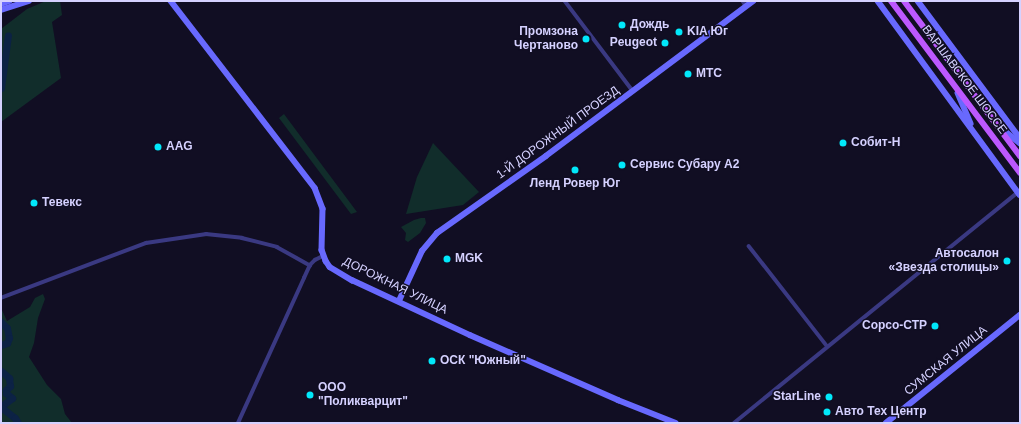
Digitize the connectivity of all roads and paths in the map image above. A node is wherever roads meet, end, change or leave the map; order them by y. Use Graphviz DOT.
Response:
graph roads {
  1 [pos="10,1"];
  2 [pos="29,1"];
  3 [pos="171,1"];
  4 [pos="565,1"];
  5 [pos="753,1"];
  6 [pos="878,1"];
  7 [pos="891,1"];
  8 [pos="904,1"];
  9 [pos="918,1"];
  10 [pos="744,3"];
  11 [pos="1,4"];
  12 [pos="1,11"];
  13 [pos="955,86"];
  14 [pos="633,91"];
  15 [pos="997,125"];
  16 [pos="976,133"];
  17 [pos="1020,138"];
  18 [pos="1020,143"];
  19 [pos="1020,156"];
  20 [pos="1020,173"];
  21 [pos="1019,193"];
  22 [pos="749,246"];
  23 [pos="323,256"];
  24 [pos="310,265"];
  25 [pos="1,298"];
  26 [pos="399,301"];
  27 [pos="1020,315"];
  28 [pos="827,346"];
  29 [pos="238,423"];
  30 [pos="676,423"];
  31 [pos="734,423"];
  32 [pos="886,423"];
  1 -- 11 [label="main road"];
  2 -- 12 [label="main road"];
  3 -- 23 [label="main road"];
  4 -- 14 [label="street"];
  5 -- 10 [label="main road, 1-Й ДОРОЖНЫЙ ПРОЕЗД"];
  6 -- 16 [label="main road"];
  7 -- 13 [label="main road, ВАРШАВСКОЕ ШОССЕ"];
  8 -- 15 [label="main road, ВАРШАВСКОЕ ШОССЕ"];
  9 -- 17 [label="main road"];
  10 -- 14 [label="main road, 1-Й ДОРОЖНЫЙ ПРОЕЗД"];
  13 -- 16 [label="main road"];
  13 -- 20 [label="main road, ВАРШАВСКОЕ ШОССЕ"];
  14 -- 26 [label="main road, 1-Й ДОРОЖНЫЙ ПРОЕЗД"];
  15 -- 18 [label="main road"];
  15 -- 19 [label="main road, ВАРШАВСКОЕ ШОССЕ"];
  16 -- 21 [label="main road"];
  21 -- 28 [label="street"];
  22 -- 28 [label="street"];
  23 -- 24 [label="street"];
  23 -- 26 [label="main road, ДОРОЖНАЯ УЛИЦА"];
  24 -- 25 [label="street"];
  24 -- 29 [label="street"];
  26 -- 30 [label="main road, ДОРОЖНАЯ УЛИЦА"];
  27 -- 32 [label="main road, СУМСКАЯ УЛИЦА"];
  28 -- 31 [label="street"];
}
